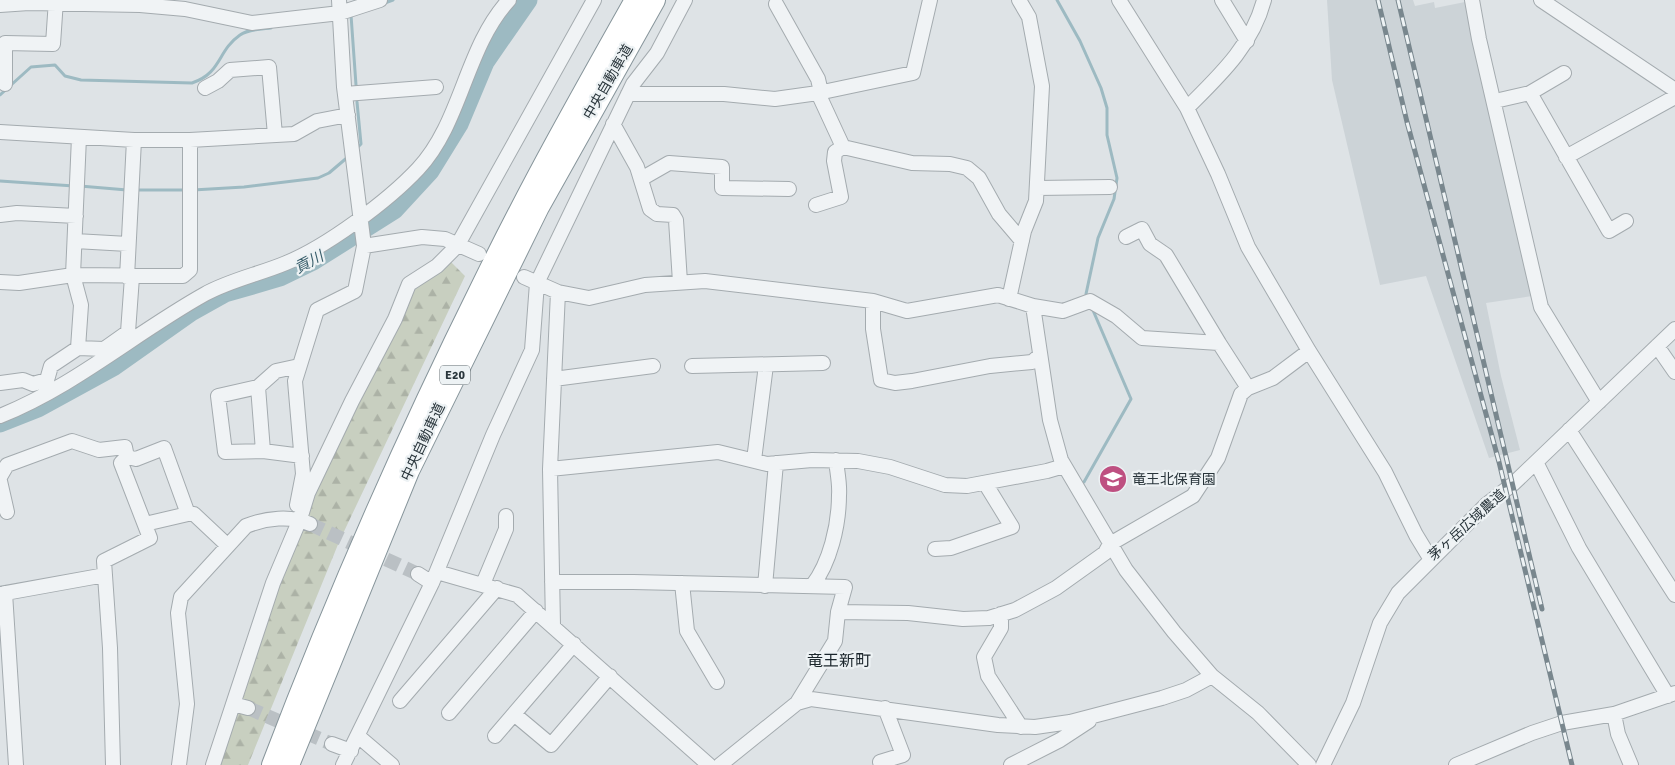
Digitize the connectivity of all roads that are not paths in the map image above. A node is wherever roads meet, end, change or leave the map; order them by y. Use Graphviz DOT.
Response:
graph roads {
  1 [pos="380,0"];
  2 [pos="510,0"];
  3 [pos="594,0"];
  4 [pos="635,0"];
  5 [pos="655,0"];
  6 [pos="685,0"];
  7 [pos="930,0"];
  8 [pos="1019,0"];
  9 [pos="1119,0"];
  10 [pos="1222,0"];
  11 [pos="1264,0"];
  12 [pos="1472,0"];
  13 [pos="1541,0"];
  14 [pos="56,2"];
  15 [pos="140,3"];
  16 [pos="776,4"];
  17 [pos="0,5"];
  18 [pos="340,13"];
  19 [pos="1248,41"];
  20 [pos="1564,73"];
  21 [pos="5,84"];
  22 [pos="436,87"];
  23 [pos="205,88"];
  24 [pos="1675,90"];
  25 [pos="819,93"];
  26 [pos="1530,93"];
  27 [pos="345,94"];
  28 [pos="628,94"];
  29 [pos="1675,97"];
  30 [pos="1495,101"];
  31 [pos="1187,108"];
  32 [pos="348,115"];
  33 [pos="612,124"];
  34 [pos="0,132"];
  35 [pos="275,135"];
  36 [pos="79,137"];
  37 [pos="134,140"];
  38 [pos="190,140"];
  39 [pos="843,148"];
  40 [pos="1566,156"];
  41 [pos="641,179"];
  42 [pos="1110,187"];
  43 [pos="1037,188"];
  44 [pos="789,189"];
  45 [pos="816,205"];
  46 [pos="0,215"];
  47 [pos="76,216"];
  48 [pos="359,218"];
  49 [pos="1626,221"];
  50 [pos="1126,237"];
  51 [pos="75,241"];
  52 [pos="1022,241"];
  53 [pos="128,244"];
  54 [pos="458,244"];
  55 [pos="364,246"];
  56 [pos="479,254"];
  57 [pos="73,275"];
  58 [pos="129,277"];
  59 [pos="524,277"];
  60 [pos="0,282"];
  61 [pos="680,282"];
  62 [pos="537,284"];
  63 [pos="558,292"];
  64 [pos="1009,298"];
  65 [pos="873,301"];
  66 [pos="1033,306"];
  67 [pos="1675,329"];
  68 [pos="1219,343"];
  69 [pos="1657,346"];
  70 [pos="78,348"];
  71 [pos="1309,351"];
  72 [pos="1039,356"];
  73 [pos="823,363"];
  74 [pos="766,364"];
  75 [pos="299,366"];
  76 [pos="653,366"];
  77 [pos="692,366"];
  78 [pos="1675,372"];
  79 [pos="554,379"];
  80 [pos="0,383"];
  81 [pos="258,388"];
  82 [pos="1248,388"];
  83 [pos="1599,402"];
  84 [pos="0,416"];
  85 [pos="1570,430"];
  86 [pos="263,451"];
  87 [pos="302,456"];
  88 [pos="127,457"];
  89 [pos="754,460"];
  90 [pos="836,460"];
  91 [pos="1536,462"];
  92 [pos="776,463"];
  93 [pos="1064,466"];
  94 [pos="550,469"];
  95 [pos="0,477"];
  96 [pos="0,481"];
  97 [pos="985,483"];
  98 [pos="8,512"];
  99 [pos="188,514"];
  100 [pos="506,516"];
  101 [pos="301,521"];
  102 [pos="145,524"];
  103 [pos="1110,544"];
  104 [pos="227,545"];
  105 [pos="935,549"];
  106 [pos="1430,558"];
  107 [pos="418,574"];
  108 [pos="105,576"];
  109 [pos="435,578"];
  110 [pos="552,582"];
  111 [pos="682,583"];
  112 [pos="490,586"];
  113 [pos="765,586"];
  114 [pos="812,586"];
  115 [pos="3,594"];
  116 [pos="1675,595"];
  117 [pos="536,611"];
  118 [pos="838,612"];
  119 [pos="1001,614"];
  120 [pos="553,625"];
  121 [pos="574,644"];
  122 [pos="610,676"];
  123 [pos="1212,676"];
  124 [pos="717,682"];
  125 [pos="6,688"];
  126 [pos="1671,695"];
  127 [pos="400,701"];
  128 [pos="797,703"];
  129 [pos="233,704"];
  130 [pos="248,708"];
  131 [pos="885,708"];
  132 [pos="449,713"];
  133 [pos="514,714"];
  134 [pos="1614,714"];
  135 [pos="1098,715"];
  136 [pos="1021,727"];
  137 [pos="358,736"];
  138 [pos="495,736"];
  139 [pos="332,744"];
  140 [pos="351,751"];
  141 [pos="880,762"];
  142 [pos="1462,764"];
  143 [pos="16,765"];
  144 [pos="113,765"];
  145 [pos="179,765"];
  146 [pos="213,765"];
  147 [pos="272,765"];
  148 [pos="289,765"];
  149 [pos="343,765"];
  150 [pos="392,765"];
  151 [pos="709,765"];
  152 [pos="720,765"];
  153 [pos="1012,765"];
  154 [pos="1309,765"];
  155 [pos="1323,765"];
  156 [pos="1631,765"];
  1 -- 18 [label="street"];
  2 -- 48 [label="street"];
  3 -- 54 [label="street"];
  4 -- 147 [label="highway, 中央自動車道 / E20"];
  5 -- 148 [label="highway, 中央自動車道 / E20"];
  6 -- 28 [label="street"];
  7 -- 25 [label="street"];
  8 -- 43 [label="street"];
  9 -- 31 [label="street"];
  10 -- 19 [label="street"];
  11 -- 19 [label="street"];
  12 -- 30 [label="street"];
  13 -- 24 [label="street"];
  14 -- 15 [label="street"];
  14 -- 17 [label="street"];
  14 -- 21 [label="street"];
  15 -- 18 [label="street"];
  16 -- 25 [label="street"];
  18 -- 27 [label="street"];
  19 -- 31 [label="street"];
  20 -- 26 [label="street"];
  22 -- 27 [label="street"];
  23 -- 35 [label="street"];
  25 -- 28 [label="street"];
  25 -- 39 [label="street"];
  26 -- 30 [label="street"];
  26 -- 40 [label="street"];
  27 -- 32 [label="street"];
  28 -- 33 [label="street"];
  29 -- 40 [label="street"];
  30 -- 83 [label="street"];
  31 -- 71 [label="street"];
  32 -- 35 [label="street"];
  32 -- 48 [label="street"];
  33 -- 41 [label="street"];
  33 -- 62 [label="street"];
  34 -- 36 [label="street"];
  35 -- 38 [label="street"];
  36 -- 37 [label="street"];
  36 -- 47 [label="street"];
  37 -- 38 [label="street"];
  37 -- 53 [label="street"];
  38 -- 58 [label="street"];
  39 -- 45 [label="street"];
  39 -- 52 [label="street"];
  40 -- 49 [label="street"];
  41 -- 44 [label="street"];
  41 -- 61 [label="street"];
  42 -- 43 [label="street"];
  43 -- 52 [label="street"];
  46 -- 47 [label="street"];
  47 -- 51 [label="street"];
  48 -- 55 [label="street"];
  48 -- 84 [label="street"];
  50 -- 68 [label="street"];
  51 -- 53 [label="street"];
  51 -- 57 [label="street"];
  52 -- 64 [label="street"];
  53 -- 58 [label="street"];
  54 -- 55 [label="street"];
  54 -- 56 [label="street"];
  54 -- 101 [label="street"];
  55 -- 75 [label="street"];
  57 -- 58 [label="street"];
  57 -- 60 [label="street"];
  57 -- 70 [label="street"];
  58 -- 70 [label="street"];
  59 -- 62 [label="street"];
  61 -- 63 [label="street"];
  61 -- 65 [label="street"];
  62 -- 63 [label="street"];
  62 -- 109 [label="street"];
  63 -- 79 [label="street"];
  64 -- 65 [label="street"];
  64 -- 66 [label="street"];
  65 -- 72 [label="street"];
  66 -- 68 [label="street"];
  66 -- 72 [label="street"];
  67 -- 69 [label="street, 茅ヶ岳広域農道"];
  68 -- 82 [label="street"];
  69 -- 78 [label="street"];
  69 -- 83 [label="street, 茅ヶ岳広域農道"];
  70 -- 80 [label="street"];
  71 -- 82 [label="street"];
  71 -- 106 [label="street"];
  72 -- 93 [label="street"];
  73 -- 74 [label="street"];
  74 -- 77 [label="street"];
  74 -- 89 [label="street"];
  75 -- 81 [label="street"];
  75 -- 87 [label="street"];
  76 -- 79 [label="street"];
  79 -- 94 [label="street"];
  81 -- 86 [label="street"];
  81 -- 86 [label="street"];
  82 -- 103 [label="street"];
  83 -- 85 [label="street, 茅ヶ岳広域農道"];
  85 -- 91 [label="street, 茅ヶ岳広域農道"];
  85 -- 116 [label="street"];
  86 -- 87 [label="street"];
  87 -- 101 [label="street"];
  88 -- 95 [label="street"];
  88 -- 99 [label="street"];
  88 -- 102 [label="street"];
  89 -- 92 [label="street"];
  89 -- 94 [label="street"];
  90 -- 92 [label="street"];
  90 -- 97 [label="street"];
  90 -- 114 [label="street"];
  91 -- 106 [label="street, 茅ヶ岳広域農道"];
  91 -- 126 [label="street"];
  92 -- 113 [label="street"];
  93 -- 97 [label="street"];
  93 -- 103 [label="street"];
  94 -- 110 [label="street"];
  96 -- 98 [label="street"];
  97 -- 105 [label="street"];
  99 -- 102 [label="street"];
  99 -- 104 [label="street"];
  100 -- 112 [label="street"];
  101 -- 104 [label="street"];
  101 -- 129 [label="street"];
  102 -- 108 [label="street"];
  103 -- 119 [label="street"];
  103 -- 123 [label="street"];
  104 -- 145 [label="street"];
  106 -- 155 [label="street, 茅ヶ岳広域農道"];
  107 -- 109 [label="street"];
  108 -- 115 [label="street"];
  108 -- 144 [label="street"];
  109 -- 112 [label="street"];
  109 -- 137 [label="street"];
  110 -- 111 [label="street"];
  110 -- 120 [label="street"];
  111 -- 113 [label="street"];
  111 -- 124 [label="street"];
  112 -- 117 [label="street"];
  112 -- 127 [label="street"];
  113 -- 114 [label="street"];
  114 -- 118 [label="street"];
  115 -- 125 [label="street"];
  117 -- 120 [label="street"];
  117 -- 132 [label="street"];
  118 -- 119 [label="street"];
  118 -- 128 [label="street"];
  119 -- 136 [label="street"];
  120 -- 121 [label="street"];
  121 -- 122 [label="street"];
  121 -- 133 [label="street"];
  122 -- 133 [label="street"];
  122 -- 151 [label="street"];
  123 -- 135 [label="street"];
  123 -- 154 [label="street"];
  125 -- 143 [label="street"];
  126 -- 134 [label="street"];
  128 -- 131 [label="street"];
  128 -- 152 [label="street"];
  129 -- 130 [label="street"];
  129 -- 146 [label="street"];
  131 -- 136 [label="street"];
  131 -- 141 [label="street"];
  133 -- 138 [label="street"];
  134 -- 142 [label="street"];
  134 -- 156 [label="street"];
  135 -- 136 [label="street"];
  135 -- 153 [label="street"];
  137 -- 140 [label="street"];
  137 -- 150 [label="street"];
  139 -- 140 [label="street"];
  140 -- 149 [label="street"];
}
